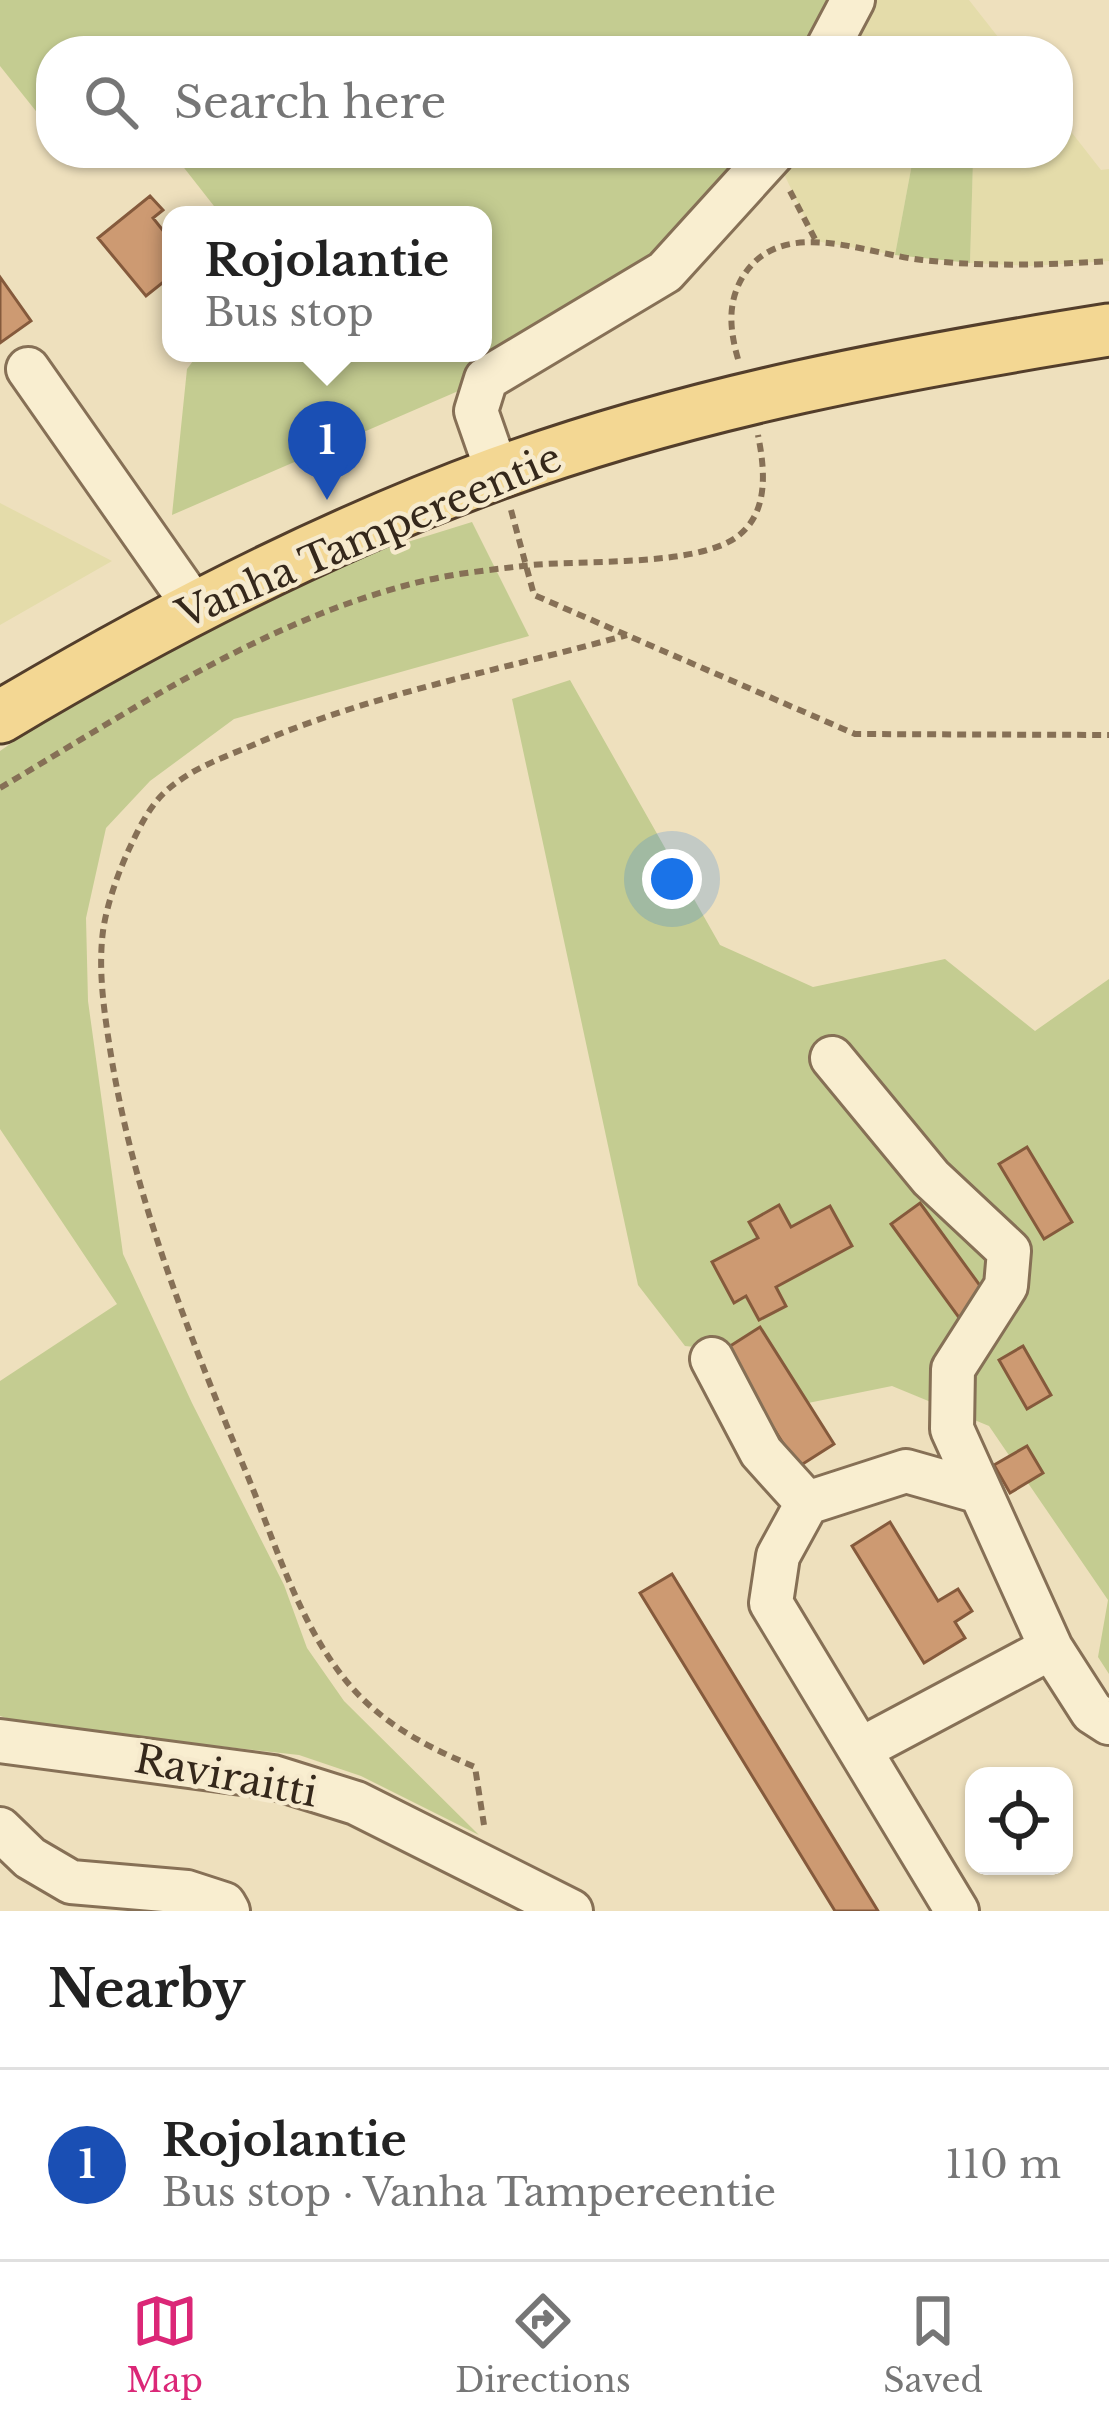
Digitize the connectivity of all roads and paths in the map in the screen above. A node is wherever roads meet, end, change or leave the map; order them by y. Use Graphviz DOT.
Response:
graph roads {
  1 [pos="853,0"];
  2 [pos="834,36"];
  3 [pos="760,168"];
  4 [pos="780,168"];
  5 [pos="816,241"];
  6 [pos="1109,261"];
  7 [pos="1109,329"];
  8 [pos="741,368"];
  9 [pos="28,369"];
  10 [pos="757,429"];
  11 [pos="498,474"];
  12 [pos="525,566"];
  13 [pos="194,606"];
  14 [pos="627,635"];
  15 [pos="0,717"];
  16 [pos="1109,735"];
  17 [pos="0,788"];
  18 [pos="832,1058"];
  19 [pos="712,1359"];
  20 [pos="980,1492"];
  21 [pos="807,1503"];
  22 [pos="1051,1648"];
  23 [pos="1109,1723"];
  24 [pos="0,1741"];
  25 [pos="861,1749"];
  26 [pos="0,1828"];
  27 [pos="490,1870"];
  28 [pos="228,1911"];
  29 [pos="571,1911"];
  30 [pos="957,1911"];
  1 -- 2 [label="street"];
  3 -- 11 [label="street"];
  4 -- 5 [label="path"];
  5 -- 6 [label="path"];
  5 -- 8 [label="path"];
  7 -- 11 [label="main road, Vanha Tampereentie"];
  9 -- 13 [label="street"];
  10 -- 12 [label="path"];
  11 -- 12 [label="path"];
  11 -- 13 [label="main road, Vanha Tampereentie"];
  12 -- 14 [label="path"];
  12 -- 17 [label="path"];
  13 -- 15 [label="main road, Vanha Tampereentie"];
  14 -- 16 [label="path"];
  14 -- 27 [label="path"];
  18 -- 20 [label="street"];
  19 -- 21 [label="street"];
  20 -- 21 [label="street"];
  20 -- 22 [label="street"];
  21 -- 25 [label="street"];
  22 -- 23 [label="street"];
  22 -- 25 [label="street"];
  24 -- 27 [label="street, Raviraitti"];
  25 -- 30 [label="street"];
  26 -- 28 [label="street"];
  27 -- 29 [label="street, Raviraitti"];
}
